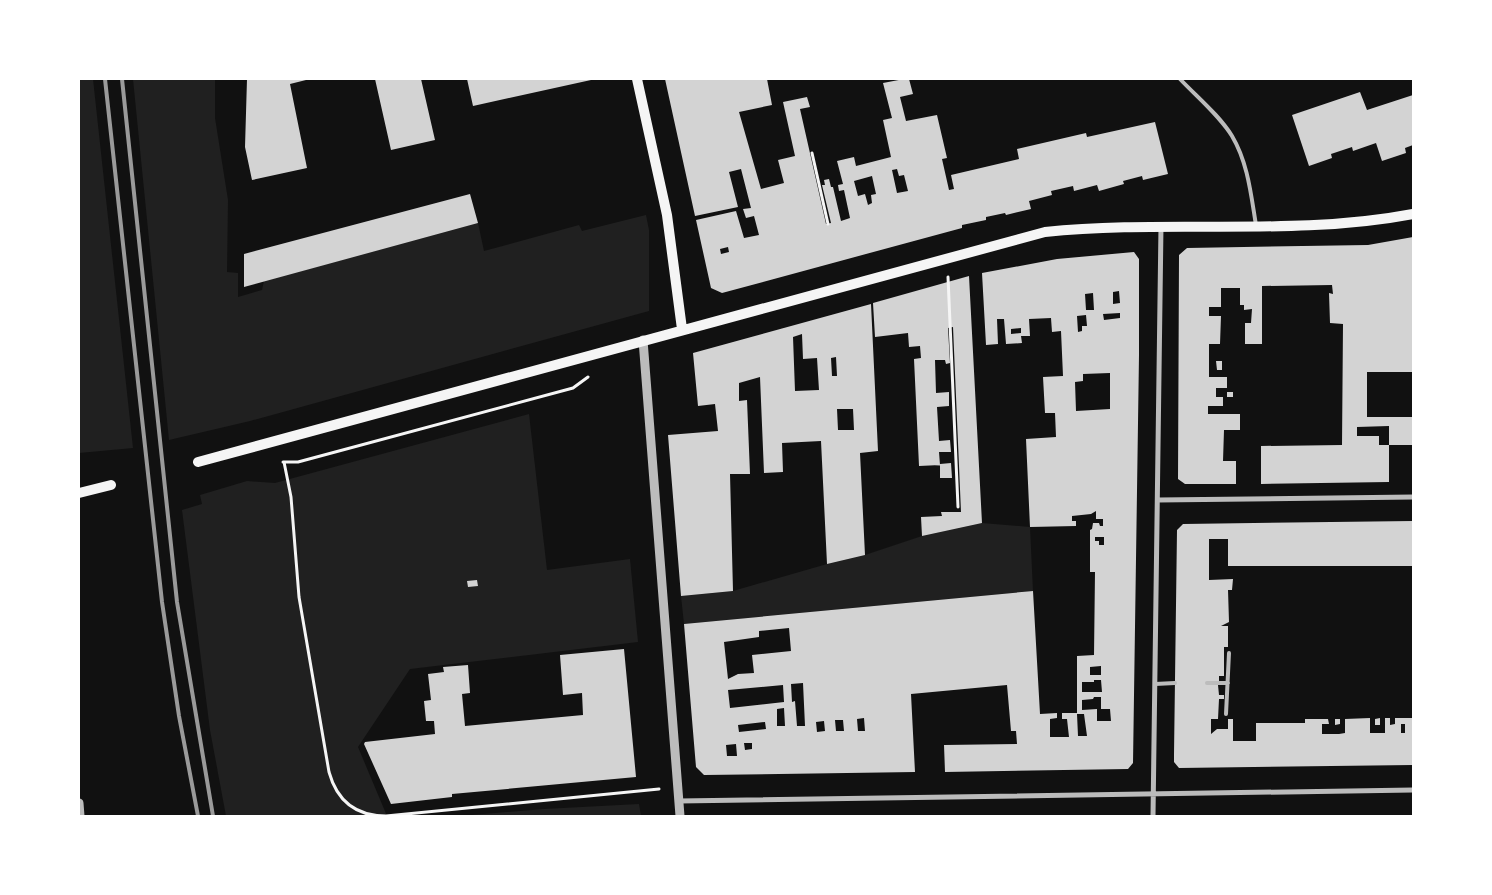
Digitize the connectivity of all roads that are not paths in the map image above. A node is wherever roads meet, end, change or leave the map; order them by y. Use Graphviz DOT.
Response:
graph roads {
  1 [pos="637,79"];
  2 [pos="1180,79"];
  3 [pos="1413,214"];
  4 [pos="1256,225"];
  5 [pos="1162,226"];
  6 [pos="682,329"];
  7 [pos="643,340"];
  8 [pos="198,462"];
  9 [pos="111,485"];
  10 [pos="79,493"];
  11 [pos="1413,497"];
  12 [pos="1158,500"];
  13 [pos="1229,652"];
  14 [pos="1175,683"];
  15 [pos="1207,683"];
  16 [pos="1228,683"];
  17 [pos="1155,684"];
  18 [pos="1226,714"];
  19 [pos="1413,790"];
  20 [pos="1154,794"];
  21 [pos="679,801"];
  22 [pos="79,803"];
  23 [pos="80,816"];
  24 [pos="680,816"];
  25 [pos="1153,816"];
  1 -- 6 [label="main road"];
  2 -- 4 [label="lane"];
  3 -- 4 [label="main road"];
  4 -- 5 [label="main road"];
  5 -- 6 [label="main road"];
  5 -- 12 [label="street"];
  6 -- 7 [label="main road"];
  7 -- 8 [label="main road"];
  7 -- 21 [label="street"];
  9 -- 10 [label="main road"];
  11 -- 12 [label="street"];
  12 -- 17 [label="street"];
  13 -- 16 [label="lane"];
  14 -- 17 [label="lane"];
  15 -- 16 [label="lane"];
  16 -- 18 [label="lane"];
  17 -- 20 [label="street"];
  19 -- 20 [label="street"];
  20 -- 21 [label="street"];
  20 -- 25 [label="street"];
  21 -- 24 [label="street"];
  22 -- 23 [label="street"];
}
